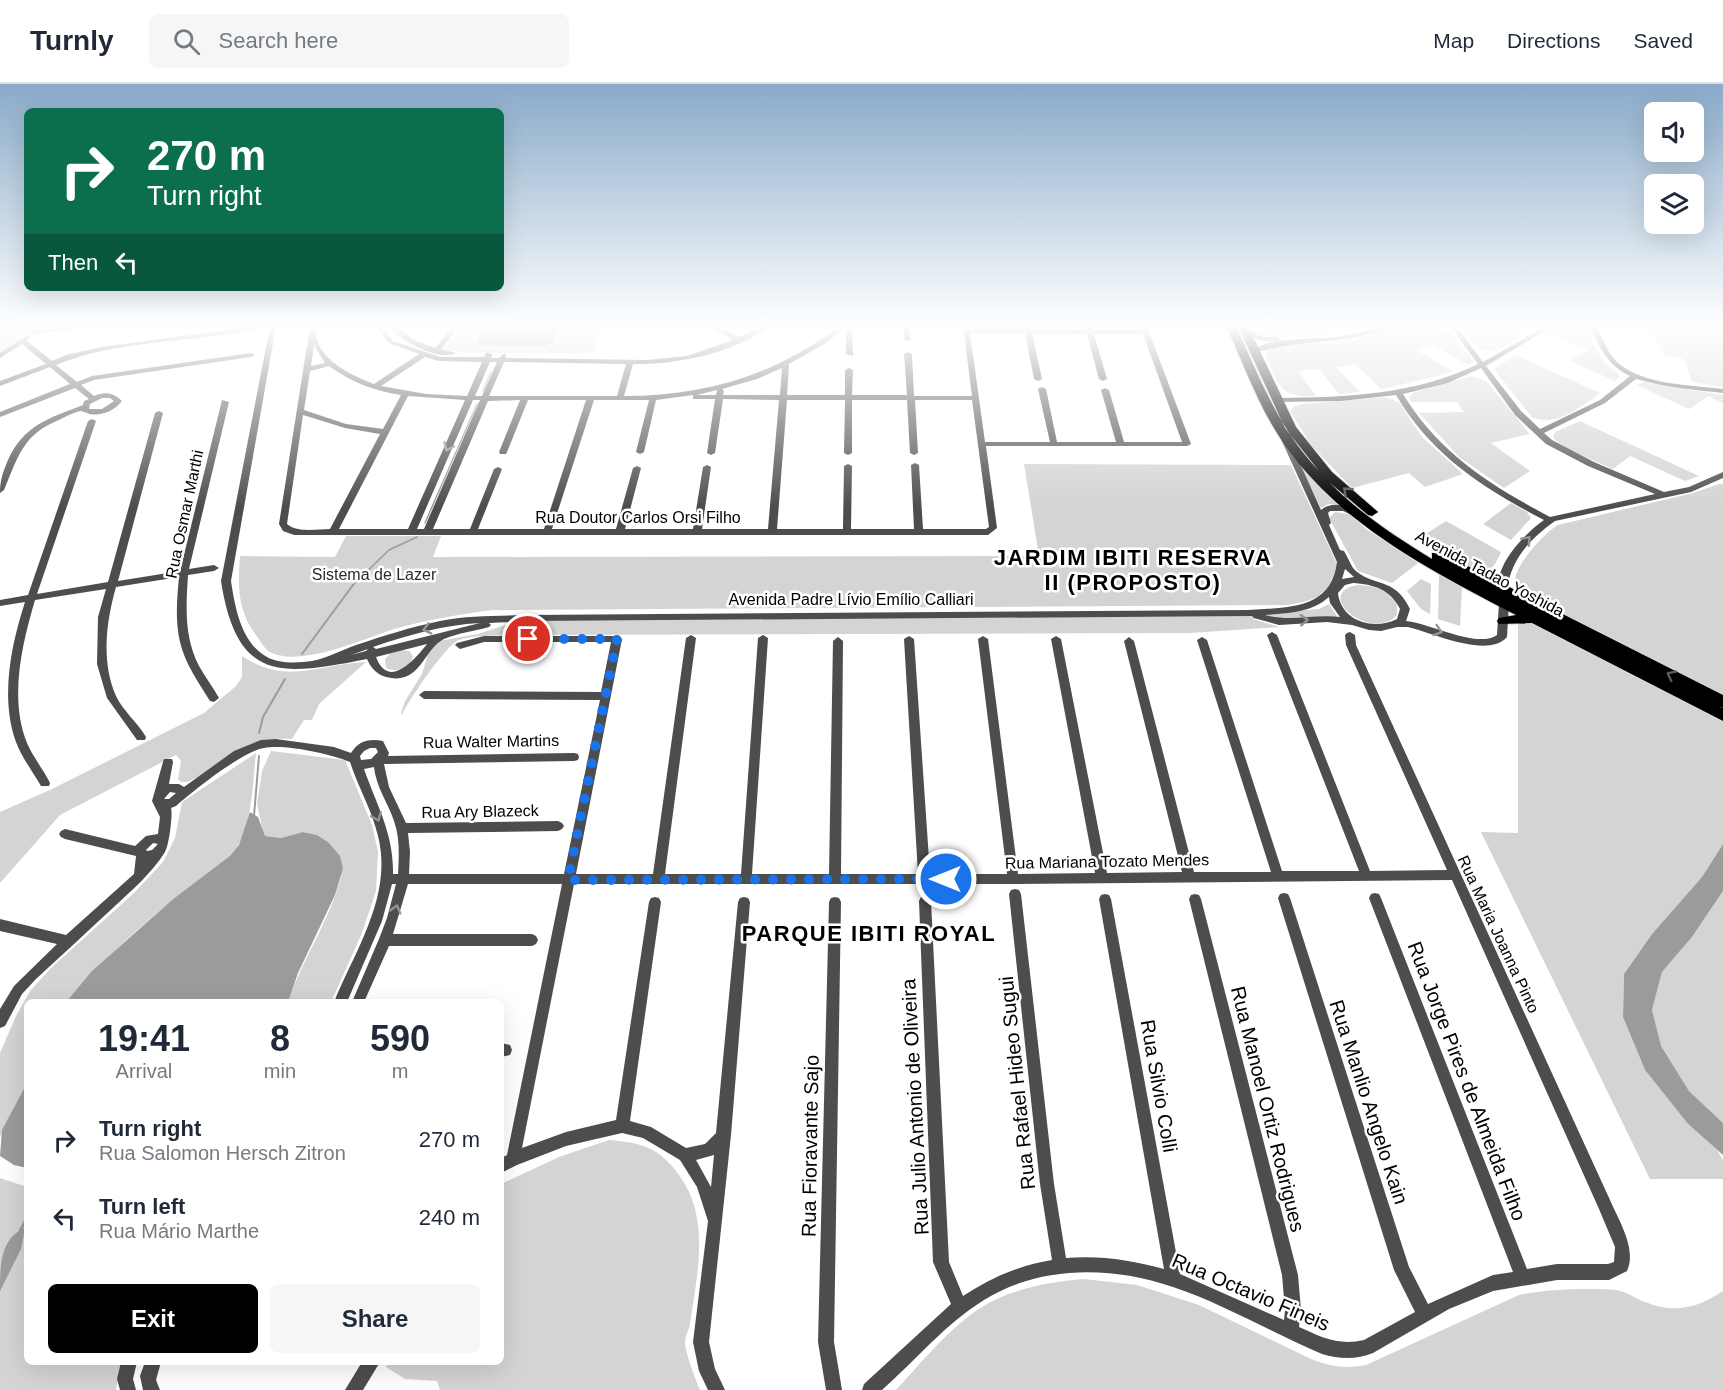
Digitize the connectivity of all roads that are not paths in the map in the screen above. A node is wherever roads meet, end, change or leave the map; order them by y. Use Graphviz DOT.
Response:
graph roads {
  1 [pos="68,387"];
  2 [pos="79,387"];
  3 [pos="262,387"];
  4 [pos="304,387"];
  5 [pos="376,387"];
  6 [pos="475,387"];
  7 [pos="490,387"];
  8 [pos="623,387"];
  9 [pos="724,387"];
  10 [pos="783,387"];
  11 [pos="849,387"];
  12 [pos="910,387"];
  13 [pos="974,387"];
  14 [pos="1166,387"];
  15 [pos="1260,387"];
  16 [pos="1272,387"];
  17 [pos="1419,387"];
  18 [pos="1500,387"];
  19 [pos="1621,387"];
  20 [pos="1695,387"];
  21 [pos="721,388"];
  22 [pos="1041,389"];
  23 [pos="1105,390"];
  24 [pos="1398,392"];
  25 [pos="1723,392"];
  26 [pos="405,394"];
  27 [pos="670,397"];
  28 [pos="719,397"];
  29 [pos="470,398"];
  30 [pos="485,398"];
  31 [pos="525,398"];
  32 [pos="591,398"];
  33 [pos="620,398"];
  34 [pos="653,398"];
  35 [pos="782,398"];
  36 [pos="849,398"];
  37 [pos="911,398"];
  38 [pos="975,398"];
  39 [pos="93,399"];
  40 [pos="1278,400"];
  41 [pos="225,402"];
  42 [pos="301,412"];
  43 [pos="159,413"];
  44 [pos="89,414"];
  45 [pos="0,415"];
  46 [pos="385,432"];
  47 [pos="1538,433"];
  48 [pos="1284,437"];
  49 [pos="981,444"];
  50 [pos="1054,444"];
  51 [pos="1121,444"];
  52 [pos="503,452"];
  53 [pos="640,452"];
  54 [pos="711,453"];
  55 [pos="848,453"];
  56 [pos="914,453"];
  57 [pos="915,465"];
  58 [pos="848,466"];
  59 [pos="707,467"];
  60 [pos="637,468"];
  61 [pos="498,469"];
  62 [pos="1722,478"];
  63 [pos="0,490"];
  64 [pos="1664,495"];
  65 [pos="1361,517"];
  66 [pos="1550,520"];
  67 [pos="333,532"];
  68 [pos="411,532"];
  69 [pos="427,532"];
  70 [pos="473,532"];
  71 [pos="547,532"];
  72 [pos="620,532"];
  73 [pos="697,532"];
  74 [pos="772,532"];
  75 [pos="847,532"];
  76 [pos="919,532"];
  77 [pos="214,568"];
  78 [pos="184,573"];
  79 [pos="1366,580"];
  80 [pos="111,585"];
  81 [pos="1334,588"];
  82 [pos="1503,597"];
  83 [pos="31,598"];
  84 [pos="0,603"];
  85 [pos="1248,614"];
  86 [pos="526,618"];
  87 [pos="1537,620"];
  88 [pos="1504,621"];
  89 [pos="1360,624"];
  90 [pos="1398,624"];
  91 [pos="443,634"];
  92 [pos="1272,635"];
  93 [pos="1350,635"];
  94 [pos="393,638"];
  95 [pos="690,638"];
  96 [pos="763,638"];
  97 [pos="909,639"];
  98 [pos="983,639"];
  99 [pos="1056,639"];
  100 [pos="1202,640"];
  101 [pos="838,641"];
  102 [pos="1129,641"];
  103 [pos="377,642"];
  104 [pos="408,644"];
  105 [pos="460,645"];
  106 [pos="371,658"];
  107 [pos="418,659"];
  108 [pos="318,663"];
  109 [pos="424,695"];
  110 [pos="606,696"];
  111 [pos="214,698"];
  112 [pos="1722,710"];
  113 [pos="141,737"];
  114 [pos="364,745"];
  115 [pos="334,751"];
  116 [pos="381,756"];
  117 [pos="574,757"];
  118 [pos="408,759"];
  119 [pos="356,761"];
  120 [pos="168,762"];
  121 [pos="382,782"];
  122 [pos="45,783"];
  123 [pos="171,795"];
  124 [pos="164,820"];
  125 [pos="558,826"];
  126 [pos="402,828"];
  127 [pos="65,834"];
  128 [pos="162,847"];
  129 [pos="144,848"];
  130 [pos="1454,875"];
  131 [pos="139,876"];
  132 [pos="1278,876"];
  133 [pos="1102,877"];
  134 [pos="1189,877"];
  135 [pos="1367,877"];
  136 [pos="386,879"];
  137 [pos="746,879"];
  138 [pos="835,879"];
  139 [pos="924,879"];
  140 [pos="1013,879"];
  141 [pos="568,880"];
  142 [pos="658,880"];
  143 [pos="401,881"];
  144 [pos="1015,894"];
  145 [pos="1284,898"];
  146 [pos="1375,898"];
  147 [pos="1105,899"];
  148 [pos="1195,899"];
  149 [pos="655,902"];
  150 [pos="744,902"];
  151 [pos="835,902"];
  152 [pos="925,902"];
  153 [pos="0,925"];
  154 [pos="385,940"];
  155 [pos="532,940"];
  156 [pos="67,941"];
  157 [pos="341,999"];
  158 [pos="359,999"];
  159 [pos="0,1022"];
  160 [pos="622,1126"];
  161 [pos="725,1135"];
  162 [pos="685,1155"];
  163 [pos="507,1162"];
  164 [pos="715,1221"];
  165 [pos="1622,1246"];
  166 [pos="1060,1266"];
  167 [pos="1523,1278"];
  168 [pos="1173,1279"];
  169 [pos="960,1307"];
  170 [pos="1425,1315"];
  171 [pos="1291,1331"];
  172 [pos="128,1365"];
  173 [pos="152,1365"];
  174 [pos="370,1365"];
  175 [pos="128,1390"];
  176 [pos="152,1390"];
  177 [pos="353,1390"];
  178 [pos="717,1390"];
  179 [pos="834,1390"];
  180 [pos="870,1390"];
  1 -- 45 [label="street"];
  2 -- 39 [label="street"];
  3 -- 108 [label="street"];
  4 -- 42 [label="street"];
  5 -- 26 [label="street"];
  6 -- 29 [label="street"];
  7 -- 30 [label="street"];
  8 -- 33 [label="street"];
  9 -- 21 [label="street"];
  10 -- 35 [label="street"];
  11 -- 36 [label="street"];
  12 -- 37 [label="street"];
  13 -- 38 [label="street"];
  14 -- 51 [label="street"];
  15 -- 48 [label="main road, Avenida Tadao Yoshida"];
  16 -- 40 [label="main road, Avenida Tadao Yoshida"];
  17 -- 24 [label="street"];
  18 -- 47 [label="street"];
  19 -- 47 [label="street"];
  20 -- 25 [label="street"];
  21 -- 27 [label="street"];
  21 -- 28 [label="street"];
  22 -- 50 [label="street"];
  23 -- 51 [label="street"];
  24 -- 40 [label="street"];
  24 -- 66 [label="street"];
  26 -- 29 [label="street"];
  26 -- 46 [label="street"];
  27 -- 28 [label="street"];
  27 -- 34 [label="street"];
  28 -- 35 [label="street"];
  28 -- 54 [label="street"];
  29 -- 30 [label="street"];
  29 -- 68 [label="street, one-way"];
  30 -- 31 [label="street"];
  30 -- 69 [label="street"];
  31 -- 32 [label="street"];
  31 -- 52 [label="street"];
  32 -- 33 [label="street"];
  32 -- 71 [label="street"];
  33 -- 34 [label="street"];
  34 -- 53 [label="street"];
  35 -- 36 [label="street"];
  35 -- 74 [label="street"];
  36 -- 37 [label="street"];
  36 -- 55 [label="street"];
  37 -- 38 [label="street"];
  37 -- 56 [label="street"];
  38 -- 49 [label="street"];
  39 -- 44 [label="street"];
  39 -- 44 [label="street"];
  82 -- 40 [label="main road, Avenida Tadao Yoshida, one-way"];
  41 -- 78 [label="street, Rua Osmar Marthi"];
  42 -- 46 [label="street"];
  42 -- 67 [label="street, Rua Doutor Carlos Orsi Filho"];
  43 -- 80 [label="street"];
  44 -- 63 [label="street"];
  44 -- 83 [label="street"];
  46 -- 67 [label="street"];
  47 -- 64 [label="street"];
  48 -- 65 [label="main road, Avenida Tadao Yoshida"];
  48 -- 81 [label="street"];
  49 -- 50 [label="street"];
  49 -- 76 [label="street, Rua Doutor Carlos Orsi Filho"];
  50 -- 51 [label="street"];
  57 -- 76 [label="street"];
  58 -- 75 [label="street"];
  59 -- 73 [label="street"];
  60 -- 72 [label="street"];
  61 -- 70 [label="street"];
  62 -- 64 [label="street"];
  64 -- 66 [label="street"];
  65 -- 79 [label="street"];
  65 -- 82 [label="main road, Avenida Tadao Yoshida"];
  82 -- 66 [label="street, one-way"];
  67 -- 68 [label="street, Rua Doutor Carlos Orsi Filho"];
  68 -- 69 [label="street, Rua Doutor Carlos Orsi Filho"];
  69 -- 70 [label="street, Rua Doutor Carlos Orsi Filho"];
  70 -- 71 [label="street, Rua Doutor Carlos Orsi Filho"];
  71 -- 72 [label="street, Rua Doutor Carlos Orsi Filho"];
  72 -- 73 [label="street, Rua Doutor Carlos Orsi Filho"];
  73 -- 74 [label="street, Rua Doutor Carlos Orsi Filho"];
  74 -- 75 [label="street, Rua Doutor Carlos Orsi Filho"];
  75 -- 76 [label="street, Rua Doutor Carlos Orsi Filho"];
  77 -- 78 [label="street"];
  78 -- 80 [label="street"];
  78 -- 111 [label="street, Rua Osmar Marthi"];
  79 -- 81 [label="street"];
  79 -- 90 [label="street"];
  80 -- 83 [label="street"];
  80 -- 113 [label="street"];
  81 -- 85 [label="street, Avenida Padre Lívio Emílio Calliari"];
  81 -- 89 [label="street"];
  82 -- 87 [label="main road, Avenida Tadao Yoshida"];
  82 -- 88 [label="street"];
  112 -- 82 [label="main road, Avenida Tadao Yoshida, one-way"];
  83 -- 84 [label="street"];
  83 -- 122 [label="street"];
  85 -- 86 [label="street, Avenida Padre Lívio Emílio Calliari"];
  85 -- 89 [label="street, Avenida Padre Lívio Emílio Calliari, one-way"];
  86 -- 91 [label="street, Avenida Padre Lívio Emílio Calliari"];
  86 -- 94 [label="street, Avenida Padre Lívio Emílio Calliari, one-way"];
  87 -- 88 [label="main road"];
  87 -- 112 [label="main road, Avenida Tadao Yoshida"];
  90 -- 88 [label="street, one-way"];
  89 -- 90 [label="street"];
  91 -- 104 [label="street, Avenida Padre Lívio Emílio Calliari"];
  91 -- 107 [label="street"];
  92 -- 135 [label="street"];
  93 -- 130 [label="street, Rua Maria Joanna Pinto"];
  94 -- 103 [label="street, Avenida Padre Lívio Emílio Calliari"];
  94 -- 104 [label="street"];
  95 -- 142 [label="street"];
  96 -- 137 [label="street"];
  97 -- 139 [label="street"];
  98 -- 140 [label="street"];
  99 -- 133 [label="street"];
  100 -- 132 [label="street"];
  101 -- 138 [label="street"];
  102 -- 134 [label="street"];
  103 -- 106 [label="street"];
  103 -- 108 [label="street, Avenida Padre Lívio Emílio Calliari"];
  104 -- 106 [label="street, Avenida Padre Lívio Emílio Calliari"];
  104 -- 107 [label="street"];
  105 -- 110 [label="street"];
  106 -- 107 [label="street"];
  106 -- 108 [label="street"];
  109 -- 110 [label="street"];
  110 -- 141 [label="street"];
  114 -- 115 [label="street"];
  114 -- 116 [label="street"];
  114 -- 119 [label="street"];
  115 -- 119 [label="street"];
  115 -- 123 [label="street"];
  116 -- 118 [label="street, Rua Walter Martins"];
  116 -- 119 [label="street, Rua Walter Martins"];
  116 -- 121 [label="street"];
  117 -- 118 [label="street, Rua Walter Martins"];
  118 -- 121 [label="street, Rua Walter Martins"];
  119 -- 136 [label="street, one-way"];
  120 -- 123 [label="street"];
  121 -- 126 [label="street"];
  123 -- 124 [label="street"];
  124 -- 128 [label="street"];
  124 -- 129 [label="street"];
  125 -- 126 [label="street, Rua Ary Blazeck"];
  126 -- 143 [label="street"];
  127 -- 129 [label="street"];
  128 -- 129 [label="street"];
  128 -- 129 [label="street"];
  128 -- 131 [label="street"];
  129 -- 131 [label="street"];
  130 -- 135 [label="street, Rua Mariana Tozato Mendes"];
  130 -- 165 [label="street, Rua Maria Joanna Pinto"];
  131 -- 156 [label="street"];
  132 -- 134 [label="street, Rua Mariana Tozato Mendes"];
  132 -- 135 [label="street, Rua Mariana Tozato Mendes"];
  133 -- 134 [label="street, Rua Mariana Tozato Mendes"];
  133 -- 140 [label="street, Rua Mariana Tozato Mendes"];
  136 -- 143 [label="street, Rua Mariana Tozato Mendes"];
  136 -- 157 [label="street"];
  137 -- 138 [label="street, Rua Mariana Tozato Mendes"];
  137 -- 142 [label="street, Rua Mariana Tozato Mendes"];
  138 -- 139 [label="street, Rua Mariana Tozato Mendes"];
  139 -- 140 [label="street, Rua Mariana Tozato Mendes"];
  141 -- 142 [label="street, Rua Mariana Tozato Mendes"];
  141 -- 143 [label="street, Rua Mariana Tozato Mendes"];
  141 -- 163 [label="street"];
  154 -- 143 [label="street, one-way"];
  144 -- 166 [label="street, Rua Rafael Hideo Sugui"];
  145 -- 170 [label="street, Rua Manlio Angelo Kain"];
  146 -- 167 [label="street, Rua Jorge Pires de Almeida Filho"];
  147 -- 168 [label="street, Rua Silvio Colli"];
  148 -- 171 [label="street, Rua Manoel Ortiz Rodrigues"];
  149 -- 160 [label="street"];
  150 -- 161 [label="street"];
  151 -- 179 [label="street, Rua Fioravante Sajo"];
  152 -- 169 [label="street, Rua Julio Antonio de Oliveira"];
  153 -- 156 [label="street"];
  154 -- 155 [label="street"];
  154 -- 158 [label="street"];
  156 -- 159 [label="street"];
  160 -- 162 [label="street"];
  160 -- 163 [label="street"];
  161 -- 162 [label="street"];
  161 -- 164 [label="street"];
  162 -- 164 [label="street"];
  164 -- 178 [label="street"];
  165 -- 167 [label="street, Rua Octavio Fineis"];
  166 -- 168 [label="street, Rua Octavio Fineis"];
  166 -- 169 [label="street, Rua Octavio Fineis"];
  167 -- 170 [label="street, Rua Octavio Fineis"];
  168 -- 171 [label="street, Rua Octavio Fineis"];
  169 -- 180 [label="street, Rua Octavio Fineis"];
  170 -- 171 [label="street, Rua Octavio Fineis"];
  172 -- 175 [label="street"];
  173 -- 176 [label="street"];
  174 -- 177 [label="street"];
}
